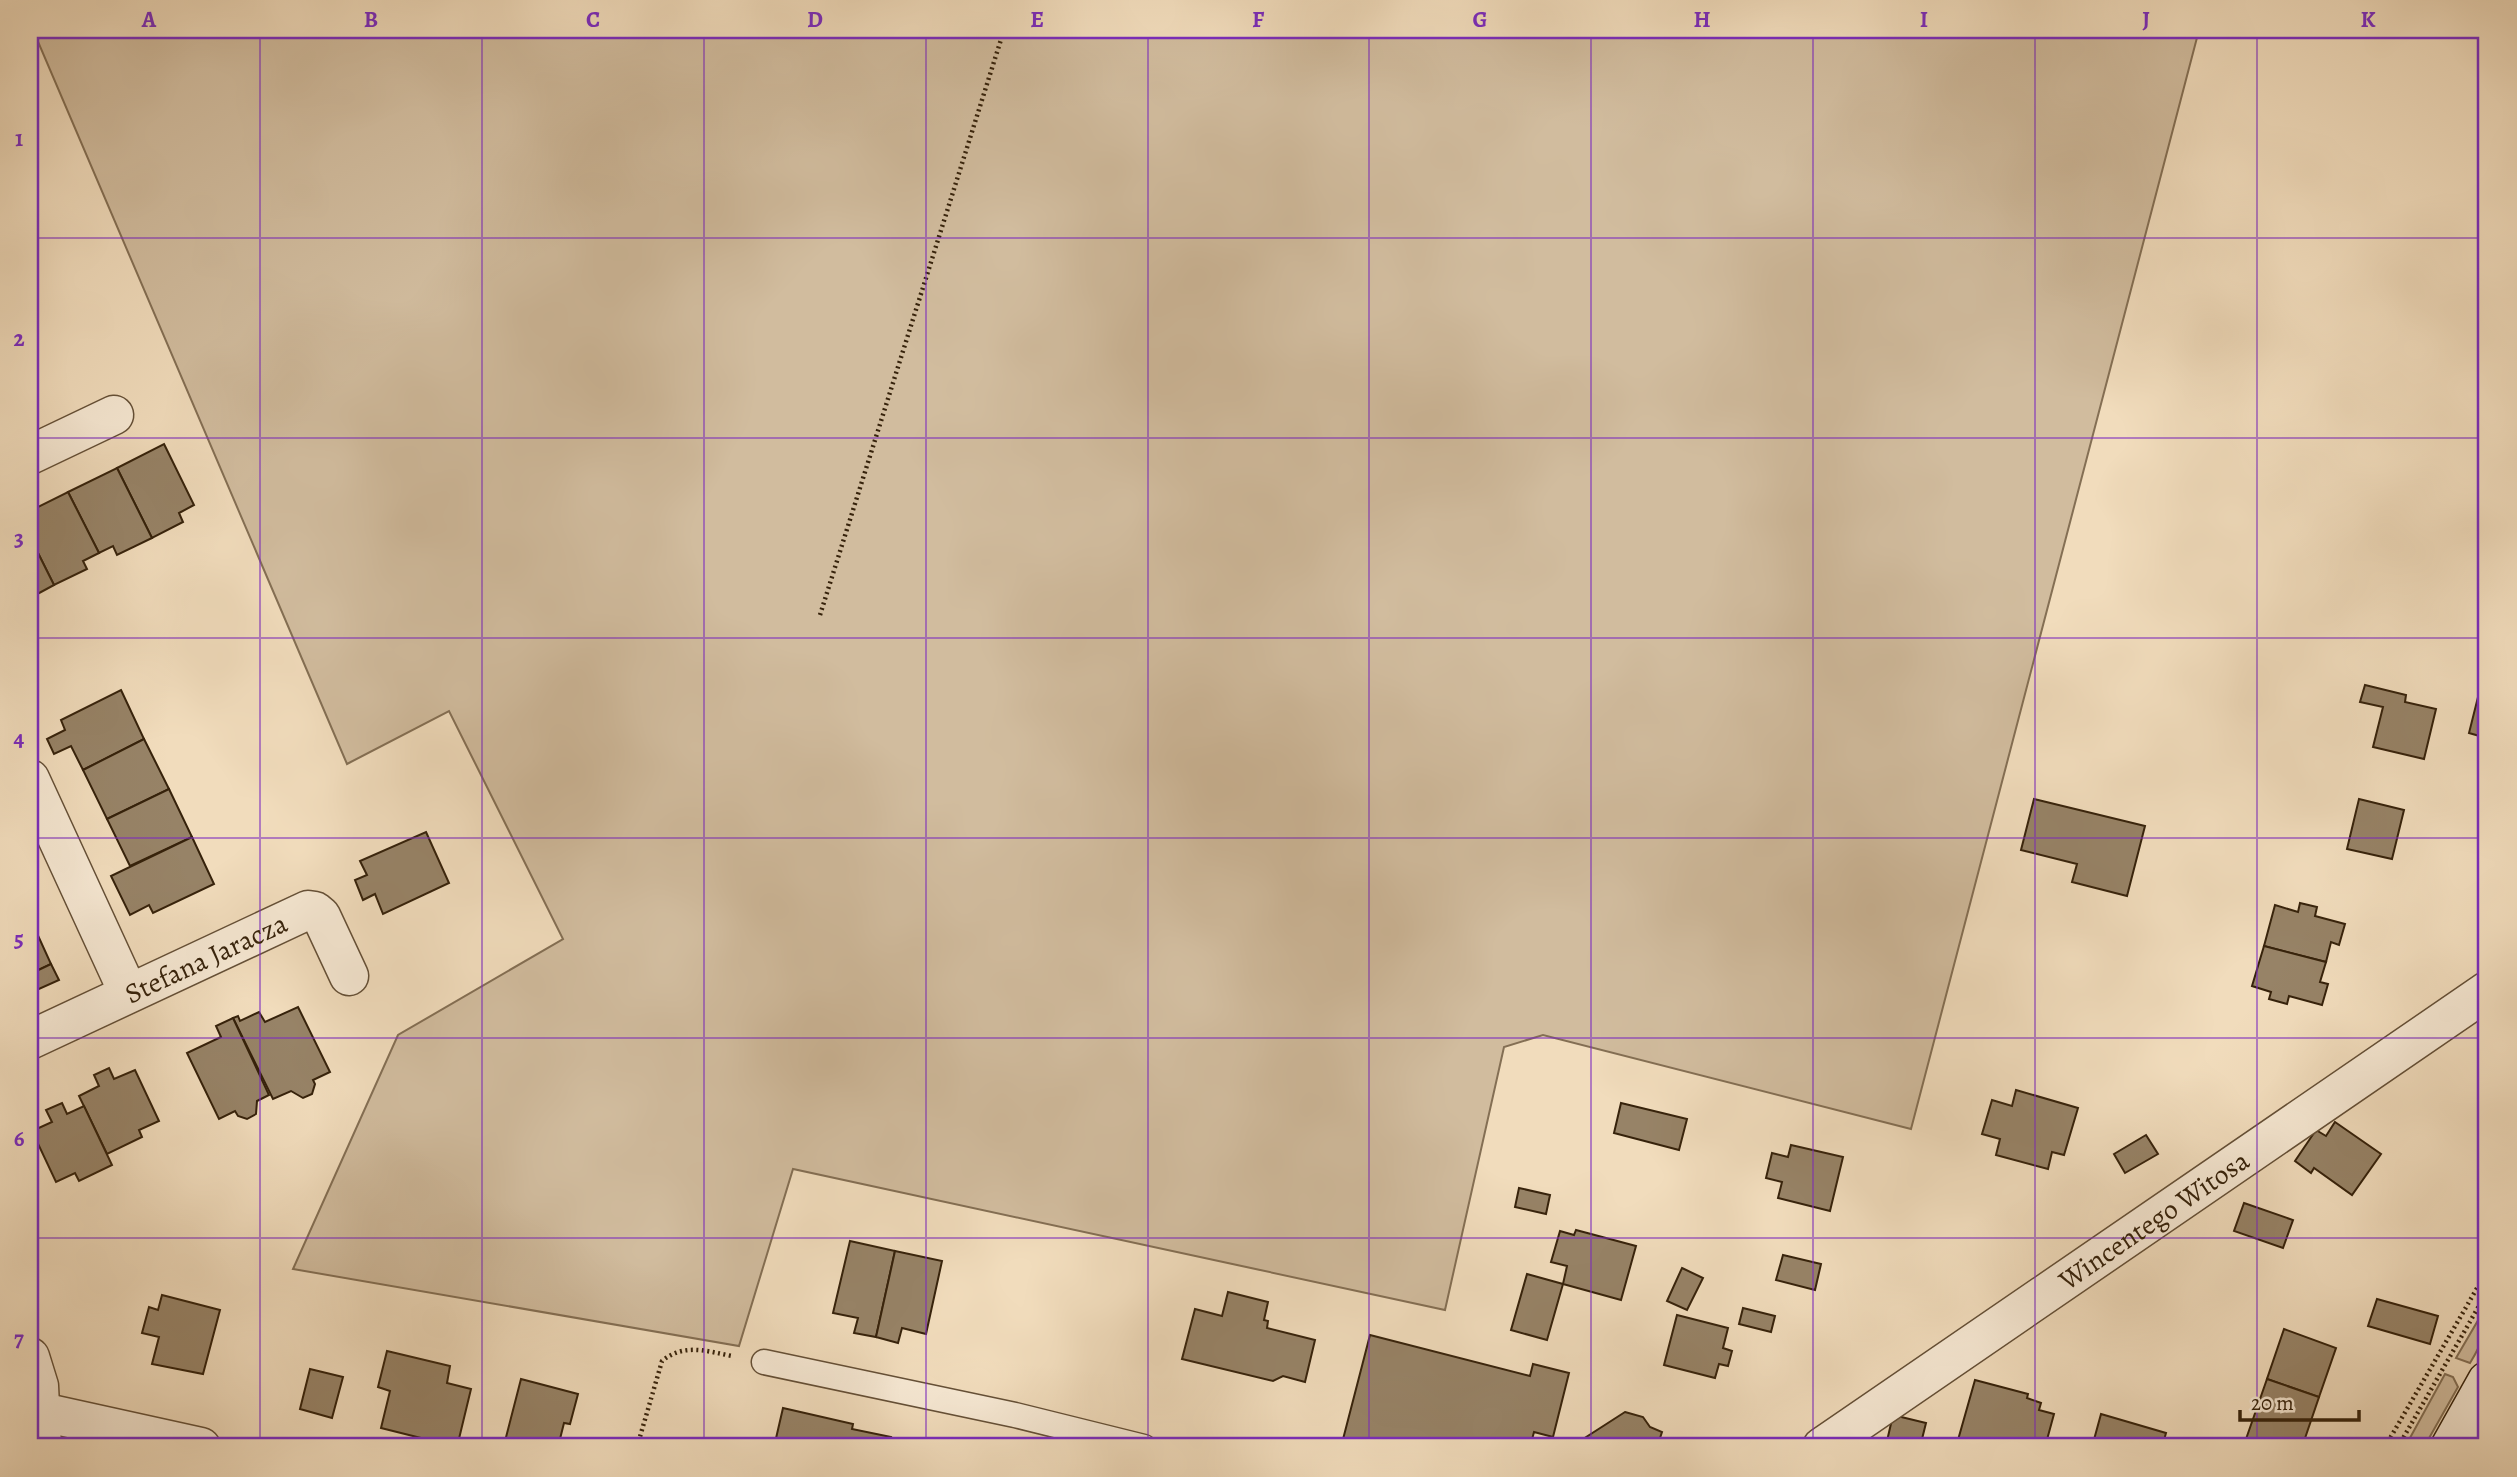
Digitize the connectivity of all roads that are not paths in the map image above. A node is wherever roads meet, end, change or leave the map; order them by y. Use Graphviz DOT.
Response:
graph roads {
  1 [pos="114,415"];
  2 [pos="30,456"];
  3 [pos="30,779"];
  4 [pos="349,976"];
  5 [pos="2487,991"];
  6 [pos="128,992"];
  7 [pos="30,1040"];
  8 [pos="30,1357"];
  9 [pos="764,1362"];
  10 [pos="2487,1381"];
  11 [pos="42,1430"];
  12 [pos="201,1447"];
  13 [pos="1144,1447"];
  14 [pos="1822,1447"];
  15 [pos="2451,1447"];
  1 -- 2 [label="street"];
  3 -- 6 [label="street"];
  4 -- 6 [label="street, Stefana Jaracza"];
  5 -- 14 [label="street, Wincentego Witosa"];
  6 -- 7 [label="street, Stefana Jaracza"];
  8 -- 11 [label="street"];
  9 -- 13 [label="lane"];
  10 -- 15 [label="street"];
  11 -- 12 [label="street"];
}
